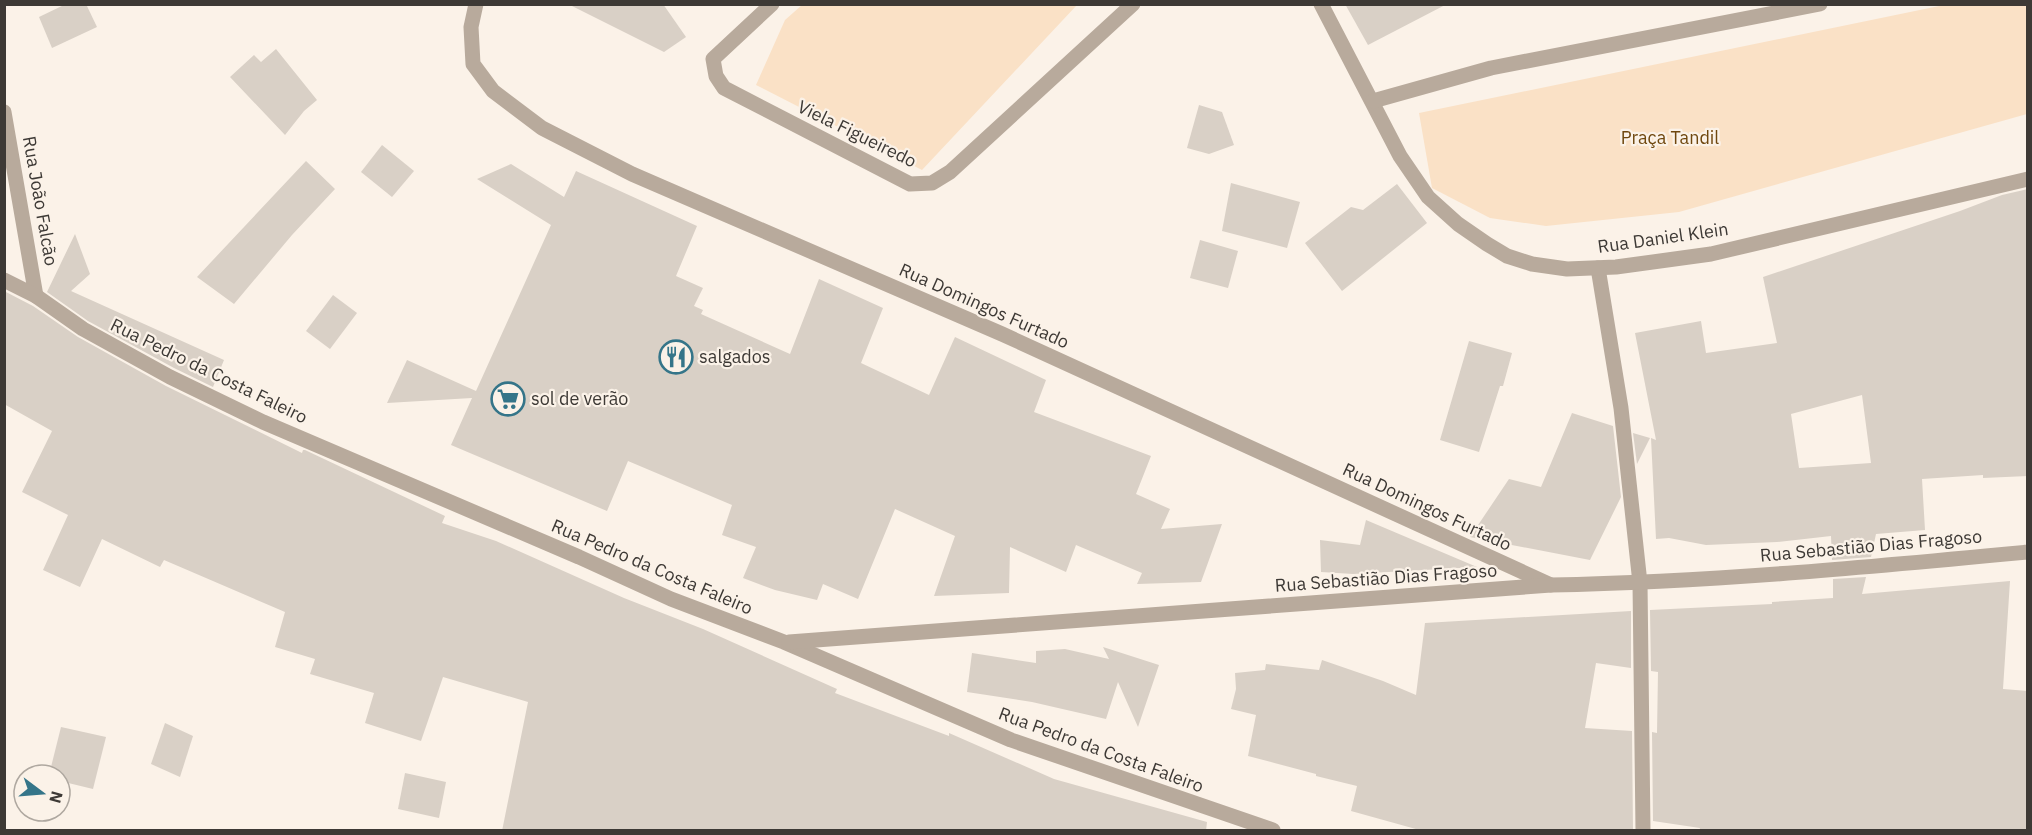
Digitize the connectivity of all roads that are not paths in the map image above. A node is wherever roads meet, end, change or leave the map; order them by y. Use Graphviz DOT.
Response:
graph roads {
  1 [pos="476,4"];
  2 [pos="772,4"];
  3 [pos="1133,4"];
  4 [pos="1321,4"];
  5 [pos="1820,4"];
  6 [pos="1372,101"];
  7 [pos="4,112"];
  8 [pos="2028,179"];
  9 [pos="1598,268"];
  10 [pos="4,280"];
  11 [pos="36,296"];
  12 [pos="2028,552"];
  13 [pos="1640,583"];
  14 [pos="1551,585"];
  15 [pos="784,642"];
  16 [pos="1273,831"];
  17 [pos="1643,831"];
  1 -- 14 [label="street, Rua Domingos Furtado"];
  2 -- 3 [label="street, Viela Figueiredo"];
  4 -- 6 [label="street, Rua Daniel Klein"];
  5 -- 6 [label="street"];
  6 -- 9 [label="street, Rua Daniel Klein"];
  7 -- 11 [label="street, Rua João Falcão"];
  8 -- 9 [label="street, Rua Daniel Klein"];
  9 -- 13 [label="street"];
  10 -- 11 [label="street, Rua Pedro da Costa Faleiro"];
  11 -- 15 [label="street, Rua Pedro da Costa Faleiro"];
  12 -- 13 [label="street, Rua Sebastião Dias Fragoso"];
  13 -- 14 [label="street, Rua Sebastião Dias Fragoso"];
  13 -- 17 [label="street"];
  14 -- 15 [label="street, Rua Sebastião Dias Fragoso"];
  15 -- 16 [label="street, Rua Pedro da Costa Faleiro"];
}
